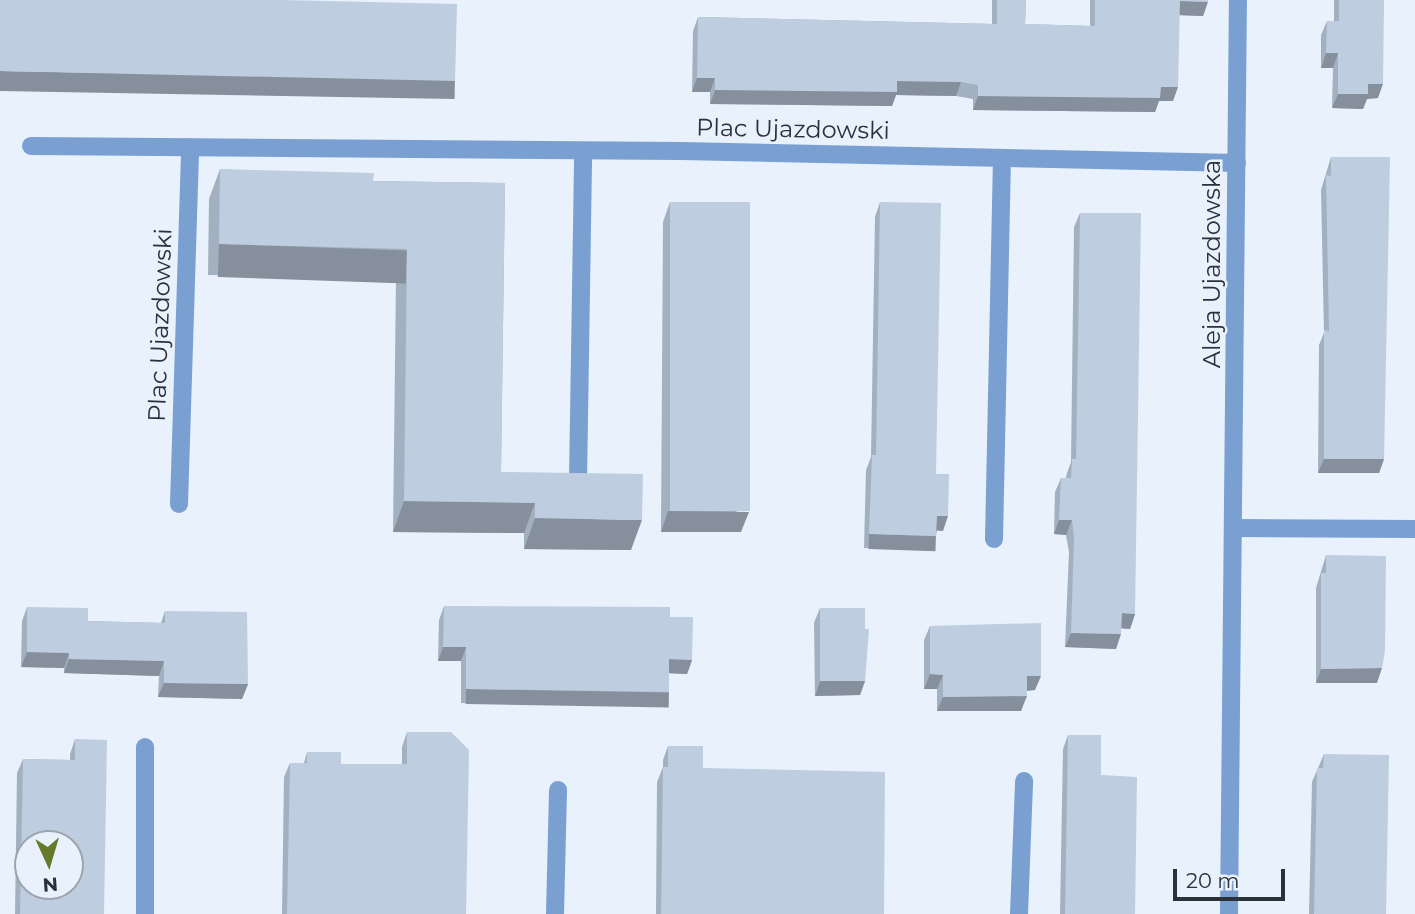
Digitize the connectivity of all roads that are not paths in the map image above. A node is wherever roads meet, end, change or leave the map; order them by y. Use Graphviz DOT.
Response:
graph roads {
  1 [pos="1238,0"];
  2 [pos="31,146"];
  3 [pos="190,147"];
  4 [pos="583,151"];
  5 [pos="1002,158"];
  6 [pos="1237,163"];
  7 [pos="578,481"];
  8 [pos="179,504"];
  9 [pos="1236,528"];
  10 [pos="1415,529"];
  11 [pos="994,539"];
  12 [pos="145,747"];
  13 [pos="1024,781"];
  14 [pos="558,790"];
  15 [pos="145,914"];
  16 [pos="555,914"];
  17 [pos="1018,914"];
  18 [pos="1229,914"];
  1 -- 6 [label="street, Aleja Ujazdowska"];
  2 -- 3 [label="street, Plac Ujazdowski"];
  3 -- 4 [label="street, Plac Ujazdowski"];
  3 -- 8 [label="street, Plac Ujazdowski"];
  4 -- 5 [label="street, Plac Ujazdowski"];
  4 -- 7 [label="street"];
  5 -- 6 [label="street, Plac Ujazdowski"];
  5 -- 11 [label="street"];
  6 -- 9 [label="street, Aleja Ujazdowska"];
  9 -- 10 [label="street"];
  9 -- 18 [label="street, Aleja Ujazdowska"];
  12 -- 15 [label="street"];
  13 -- 17 [label="street"];
  14 -- 16 [label="street"];
}
